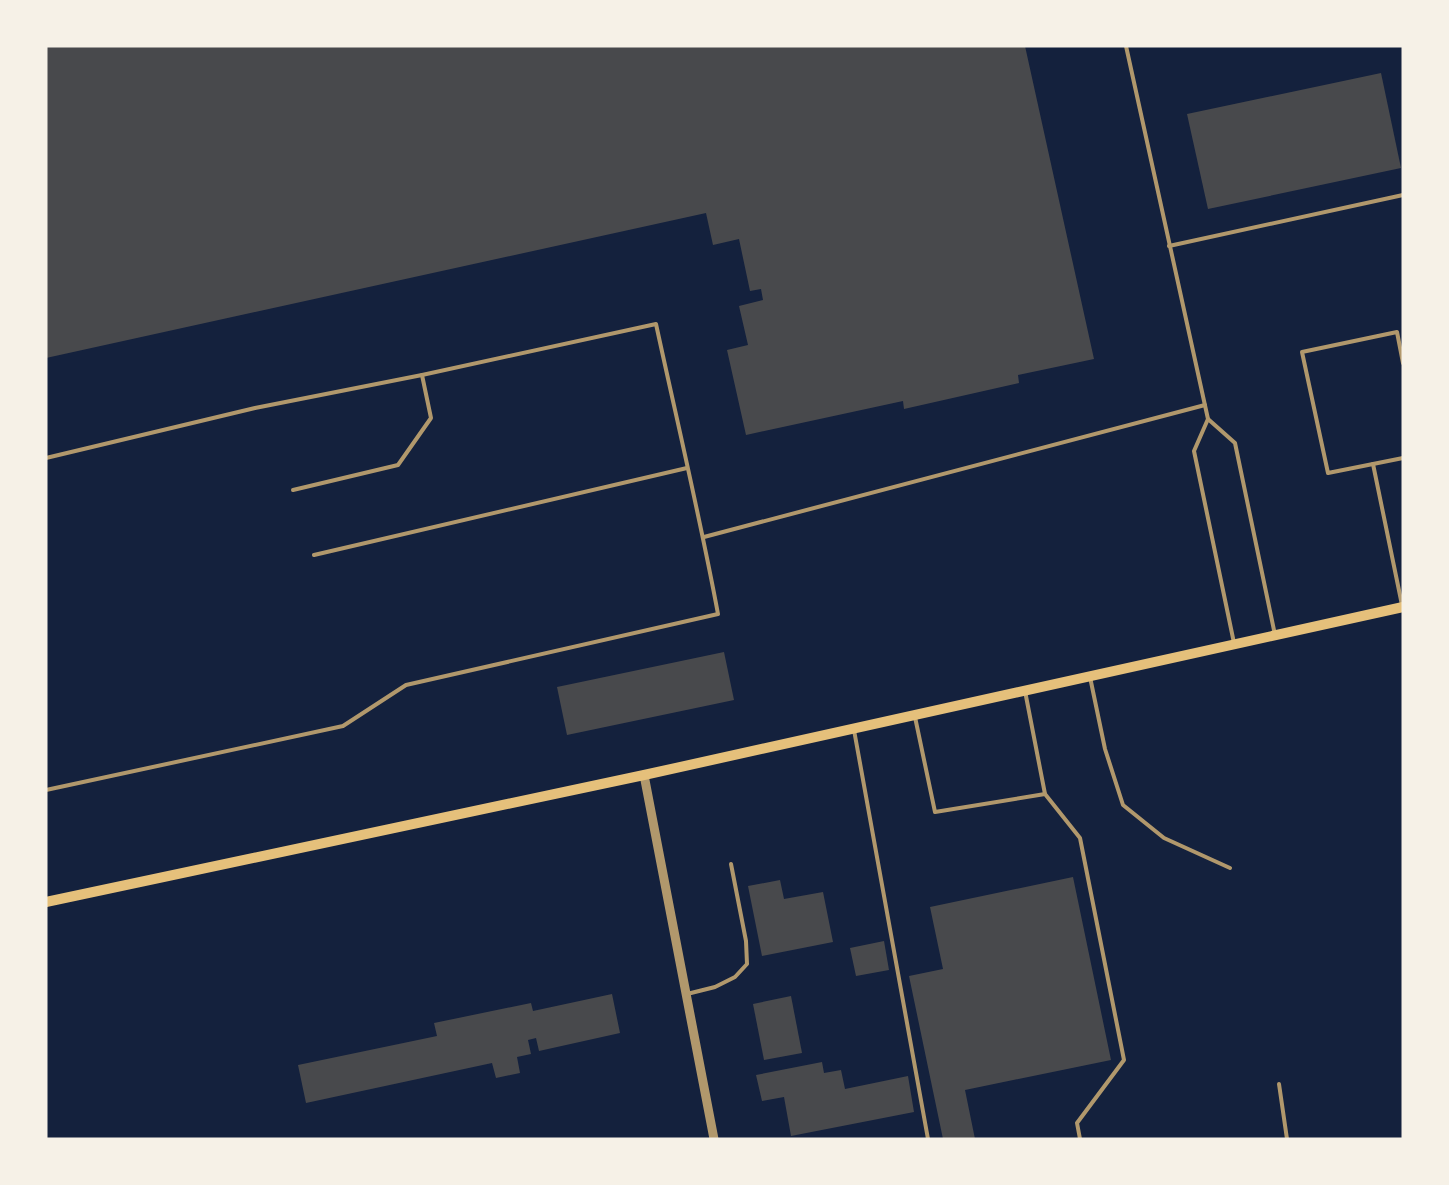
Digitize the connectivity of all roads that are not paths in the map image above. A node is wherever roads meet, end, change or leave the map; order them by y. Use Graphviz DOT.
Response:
graph roads {
  1 [pos="1126,46"];
  2 [pos="1403,195"];
  3 [pos="1169,246"];
  4 [pos="1403,363"];
  5 [pos="422,375"];
  6 [pos="1205,405"];
  7 [pos="1208,419"];
  8 [pos="46,458"];
  9 [pos="1403,458"];
  10 [pos="1373,464"];
  11 [pos="687,468"];
  12 [pos="293,490"];
  13 [pos="704,537"];
  14 [pos="314,555"];
  15 [pos="1402,607"];
  16 [pos="1275,635"];
  17 [pos="1234,644"];
  18 [pos="1090,677"];
  19 [pos="1025,691"];
  20 [pos="914,716"];
  21 [pos="854,729"];
  22 [pos="644,775"];
  23 [pos="46,790"];
  24 [pos="1045,794"];
  25 [pos="732,864"];
  26 [pos="1230,868"];
  27 [pos="46,902"];
  28 [pos="687,994"];
  29 [pos="1279,1084"];
  30 [pos="714,1139"];
  31 [pos="928,1139"];
  32 [pos="1080,1139"];
  33 [pos="1287,1139"];
  1 -- 3 [label="lane"];
  2 -- 3 [label="lane"];
  3 -- 6 [label="lane"];
  4 -- 10 [label="lane"];
  5 -- 8 [label="lane"];
  5 -- 11 [label="lane"];
  5 -- 12 [label="lane"];
  6 -- 7 [label="lane"];
  6 -- 13 [label="lane"];
  7 -- 16 [label="lane"];
  7 -- 17 [label="lane"];
  9 -- 10 [label="lane"];
  10 -- 15 [label="lane"];
  11 -- 13 [label="lane"];
  11 -- 14 [label="lane"];
  13 -- 23 [label="lane"];
  15 -- 16 [label="main road"];
  16 -- 17 [label="main road"];
  17 -- 18 [label="main road"];
  18 -- 19 [label="main road"];
  18 -- 26 [label="lane"];
  19 -- 20 [label="main road"];
  19 -- 24 [label="lane"];
  20 -- 21 [label="main road"];
  20 -- 24 [label="lane"];
  21 -- 22 [label="main road"];
  21 -- 31 [label="lane"];
  22 -- 27 [label="main road"];
  22 -- 28 [label="street"];
  24 -- 32 [label="lane"];
  25 -- 28 [label="lane"];
  28 -- 30 [label="street"];
  29 -- 33 [label="lane"];
}
